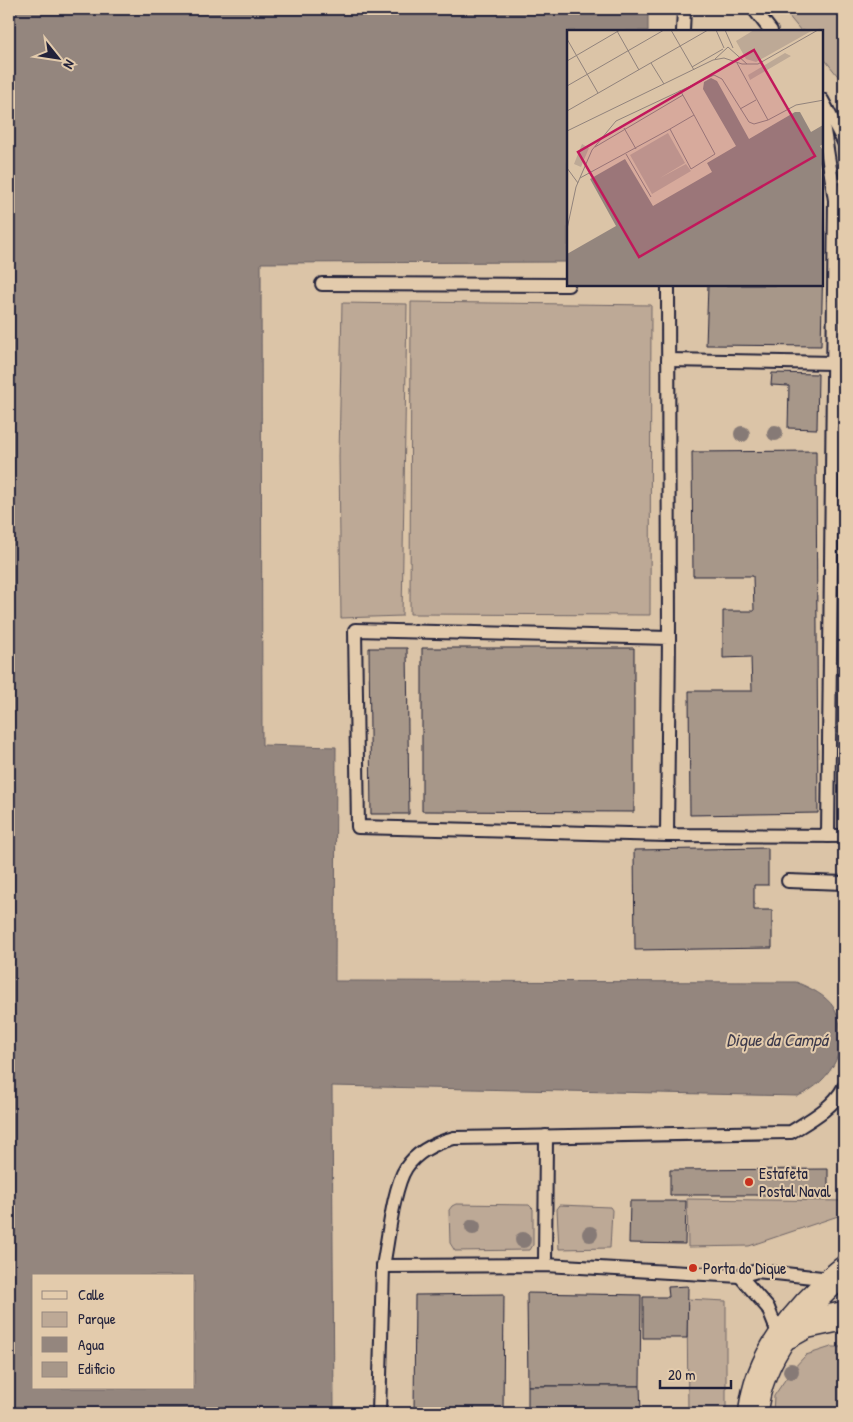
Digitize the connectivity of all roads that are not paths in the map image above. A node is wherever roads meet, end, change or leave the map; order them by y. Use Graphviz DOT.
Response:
graph roads {
  1 [pos="684,9"];
  2 [pos="754,9"];
  3 [pos="683,30"];
  4 [pos="770,30"];
  5 [pos="823,102"];
  6 [pos="823,124"];
  7 [pos="844,142"];
  8 [pos="322,284"];
  9 [pos="567,284"];
  10 [pos="668,286"];
  11 [pos="668,360"];
  12 [pos="834,363"];
  13 [pos="669,638"];
  14 [pos="667,836"];
  15 [pos="828,836"];
  16 [pos="844,836"];
  17 [pos="788,881"];
  18 [pos="844,883"];
  19 [pos="844,1087"];
  20 [pos="546,1136"];
  21 [pos="545,1264"];
  22 [pos="383,1266"];
  23 [pos="839,1275"];
  24 [pos="740,1276"];
  25 [pos="844,1316"];
  26 [pos="781,1339"];
  27 [pos="379,1413"];
  28 [pos="753,1413"];
  1 -- 3 [label="lane"];
  2 -- 4 [label="lane"];
  5 -- 7 [label="lane"];
  6 -- 12 [label="lane"];
  8 -- 9 [label="lane"];
  10 -- 11 [label="lane"];
  11 -- 12 [label="lane"];
  11 -- 13 [label="lane"];
  12 -- 15 [label="lane"];
  13 -- 14 [label="lane"];
  13 -- 14 [label="lane"];
  14 -- 15 [label="lane"];
  15 -- 16 [label="lane"];
  17 -- 18 [label="lane"];
  19 -- 20 [label="lane"];
  20 -- 21 [label="lane"];
  20 -- 22 [label="lane"];
  21 -- 22 [label="lane"];
  21 -- 24 [label="lane"];
  22 -- 27 [label="lane"];
  23 -- 24 [label="lane"];
  23 -- 26 [label="main road"];
  24 -- 26 [label="lane"];
  25 -- 26 [label="main road"];
  26 -- 28 [label="main road"];
}
